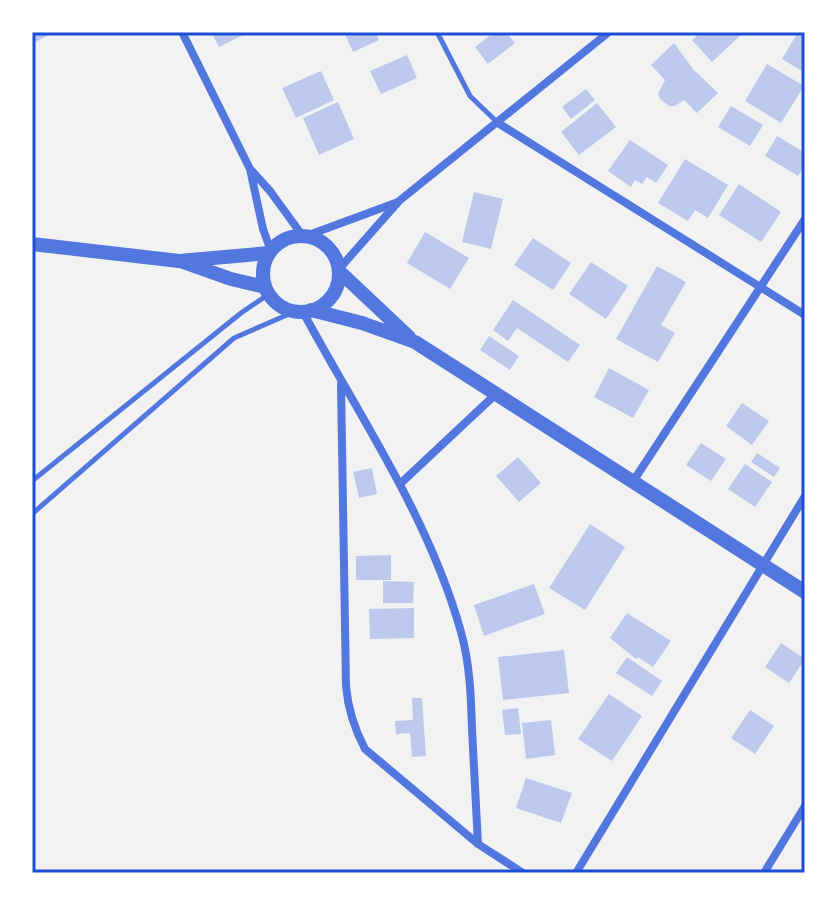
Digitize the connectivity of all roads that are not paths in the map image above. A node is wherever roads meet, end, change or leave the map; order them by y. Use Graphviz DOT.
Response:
graph roads {
  1 [pos="182,32"];
  2 [pos="437,32"];
  3 [pos="609,32"];
  4 [pos="498,123"];
  5 [pos="250,169"];
  6 [pos="399,201"];
  7 [pos="805,219"];
  8 [pos="304,236"];
  9 [pos="32,244"];
  10 [pos="270,252"];
  11 [pos="179,261"];
  12 [pos="340,270"];
  13 [pos="762,288"];
  14 [pos="267,291"];
  15 [pos="303,311"];
  16 [pos="805,315"];
  17 [pos="415,342"];
  18 [pos="341,383"];
  19 [pos="497,393"];
  20 [pos="634,480"];
  21 [pos="32,481"];
  22 [pos="401,483"];
  23 [pos="805,496"];
  24 [pos="32,514"];
  25 [pos="762,565"];
  26 [pos="805,592"];
  27 [pos="805,806"];
  28 [pos="478,844"];
  29 [pos="523,873"];
  30 [pos="576,873"];
  31 [pos="764,873"];
  1 -- 5 [label="street"];
  2 -- 4 [label="lane"];
  3 -- 4 [label="street"];
  4 -- 6 [label="street"];
  4 -- 13 [label="street"];
  5 -- 8 [label="street"];
  5 -- 10 [label="street"];
  6 -- 8 [label="street"];
  6 -- 12 [label="street"];
  7 -- 13 [label="street"];
  8 -- 10 [label="street"];
  8 -- 12 [label="street"];
  9 -- 11 [label="street"];
  10 -- 11 [label="street"];
  10 -- 14 [label="street"];
  11 -- 14 [label="street"];
  12 -- 15 [label="street"];
  12 -- 17 [label="street"];
  13 -- 16 [label="street"];
  13 -- 20 [label="street"];
  14 -- 15 [label="street"];
  14 -- 21 [label="lane"];
  15 -- 17 [label="street"];
  15 -- 18 [label="street"];
  15 -- 24 [label="lane"];
  17 -- 19 [label="street"];
  18 -- 22 [label="street"];
  18 -- 28 [label="street"];
  19 -- 20 [label="street"];
  19 -- 22 [label="street"];
  20 -- 25 [label="street"];
  22 -- 28 [label="street"];
  23 -- 25 [label="street"];
  25 -- 26 [label="street"];
  25 -- 30 [label="street"];
  27 -- 31 [label="street"];
  28 -- 29 [label="street"];
}
